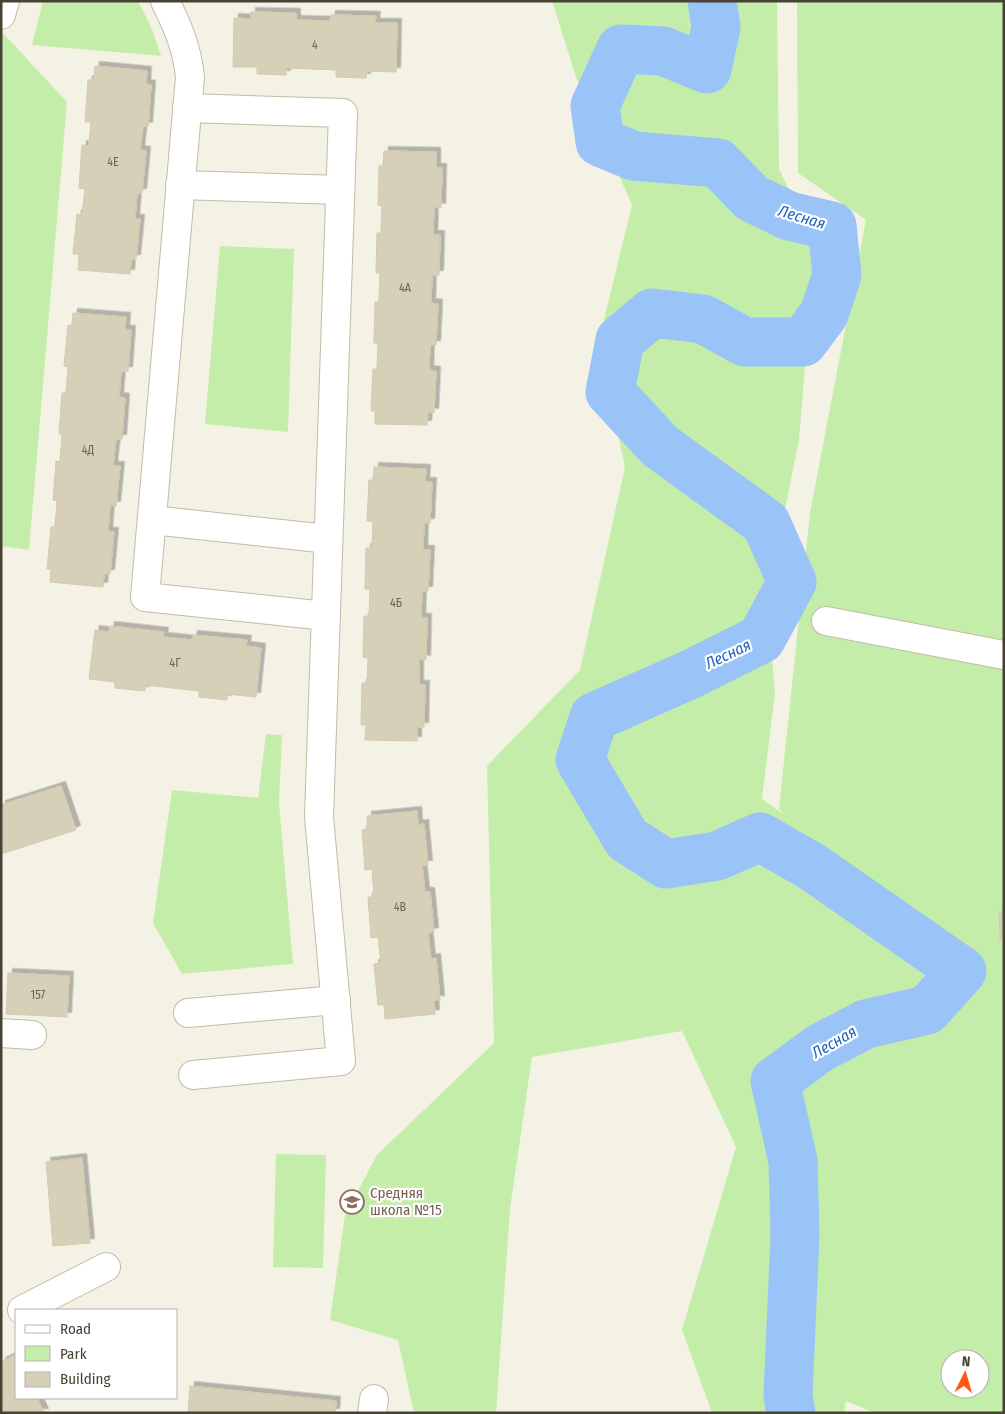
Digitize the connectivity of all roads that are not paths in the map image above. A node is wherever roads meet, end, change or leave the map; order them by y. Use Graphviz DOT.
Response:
graph roads {
  1 [pos="5,1"];
  2 [pos="164,1"];
  3 [pos="1,15"];
  4 [pos="187,108"];
  5 [pos="180,185"];
  6 [pos="340,190"];
  7 [pos="152,520"];
  8 [pos="328,539"];
  9 [pos="326,616"];
  10 [pos="826,621"];
  11 [pos="1004,655"];
  12 [pos="336,1000"];
  13 [pos="188,1013"];
  14 [pos="1,1033"];
  15 [pos="32,1036"];
  16 [pos="193,1075"];
  17 [pos="106,1267"];
  18 [pos="24,1309"];
  19 [pos="15,1314"];
  20 [pos="1,1321"];
  1 -- 3 [label="street"];
  2 -- 4 [label="street"];
  4 -- 5 [label="street"];
  4 -- 6 [label="street"];
  5 -- 6 [label="street"];
  5 -- 7 [label="street"];
  6 -- 8 [label="street"];
  7 -- 8 [label="street"];
  7 -- 9 [label="street"];
  8 -- 9 [label="street"];
  9 -- 12 [label="street"];
  10 -- 11 [label="street"];
  12 -- 13 [label="street"];
  12 -- 16 [label="street"];
  14 -- 15 [label="street"];
  17 -- 18 [label="street"];
  19 -- 20 [label="street"];
}
